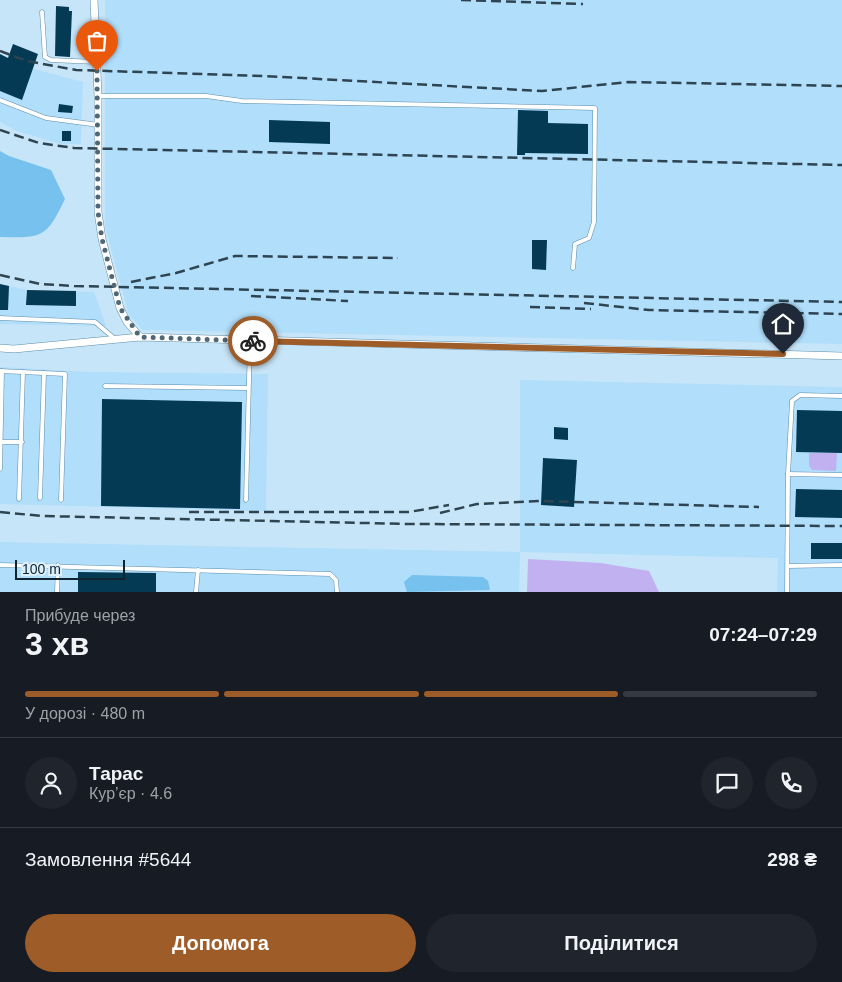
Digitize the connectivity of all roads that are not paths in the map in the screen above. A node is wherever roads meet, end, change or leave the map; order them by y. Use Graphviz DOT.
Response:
graph roads {
  1 [pos="94,0"];
  2 [pos="42,12"];
  3 [pos="97,62"];
  4 [pos="98,96"];
  5 [pos="0,100"];
  6 [pos="99,124"];
  7 [pos="573,268"];
  8 [pos="0,318"];
  9 [pos="140,337"];
  10 [pos="115,339"];
  11 [pos="250,340"];
  12 [pos="0,348"];
  13 [pos="842,356"];
  14 [pos="1,371"];
  15 [pos="23,372"];
  16 [pos="44,373"];
  17 [pos="104,386"];
  18 [pos="247,388"];
  19 [pos="842,396"];
  20 [pos="2,442"];
  21 [pos="22,442"];
  22 [pos="0,469"];
  23 [pos="788,474"];
  24 [pos="842,475"];
  25 [pos="40,498"];
  26 [pos="19,499"];
  27 [pos="61,500"];
  28 [pos="246,500"];
  29 [pos="0,565"];
  30 [pos="58,565"];
  31 [pos="842,565"];
  32 [pos="788,566"];
  33 [pos="198,570"];
  34 [pos="57,592"];
  35 [pos="196,592"];
  36 [pos="337,592"];
  37 [pos="787,592"];
  1 -- 3 [label="street"];
  2 -- 3 [label="lane"];
  3 -- 4 [label="street"];
  4 -- 6 [label="street"];
  4 -- 7 [label="lane"];
  5 -- 6 [label="lane"];
  6 -- 9 [label="street"];
  8 -- 10 [label="lane"];
  9 -- 10 [label="street"];
  9 -- 11 [label="street"];
  10 -- 12 [label="street"];
  11 -- 13 [label="street"];
  11 -- 18 [label="lane"];
  14 -- 15 [label="lane"];
  14 -- 20 [label="lane"];
  15 -- 16 [label="lane"];
  15 -- 21 [label="lane"];
  16 -- 25 [label="lane"];
  16 -- 27 [label="lane"];
  17 -- 18 [label="lane"];
  18 -- 28 [label="lane"];
  19 -- 23 [label="lane"];
  20 -- 21 [label="lane"];
  20 -- 22 [label="lane"];
  21 -- 26 [label="lane"];
  23 -- 24 [label="lane"];
  23 -- 32 [label="lane"];
  29 -- 30 [label="lane"];
  30 -- 33 [label="lane"];
  30 -- 34 [label="lane"];
  31 -- 32 [label="lane"];
  32 -- 37 [label="lane"];
  33 -- 35 [label="lane"];
  33 -- 36 [label="lane"];
}
